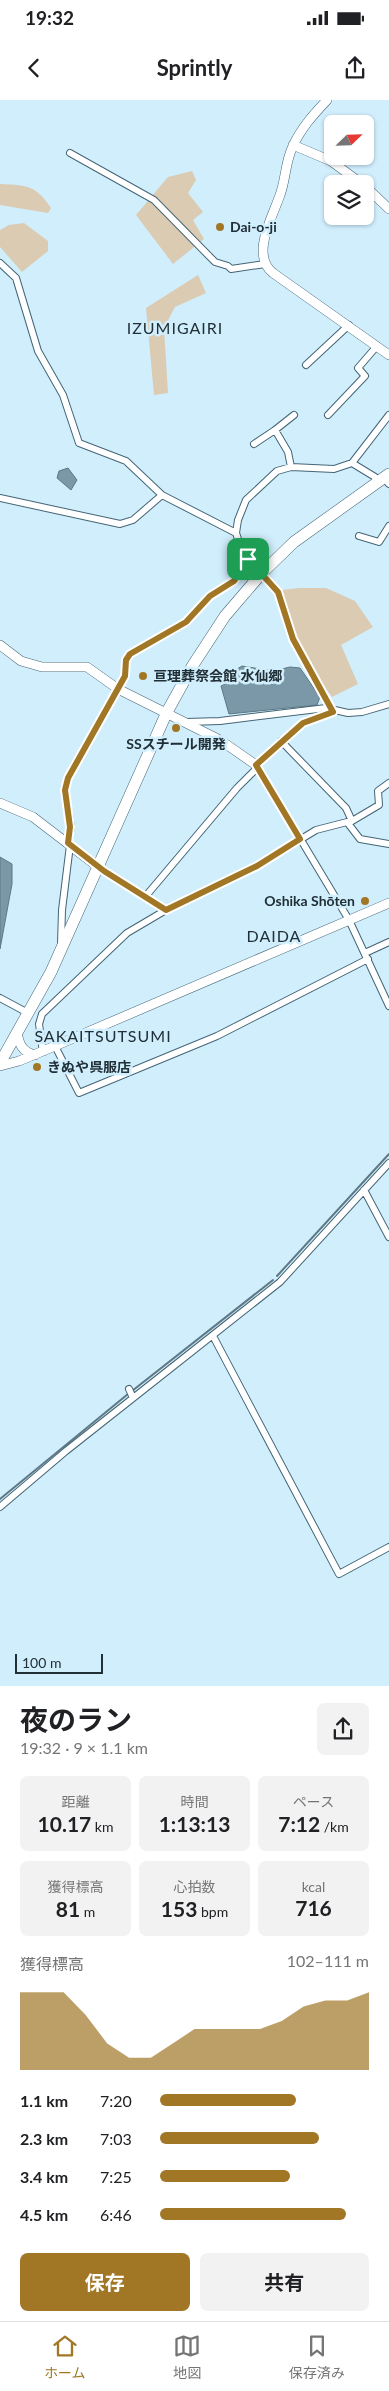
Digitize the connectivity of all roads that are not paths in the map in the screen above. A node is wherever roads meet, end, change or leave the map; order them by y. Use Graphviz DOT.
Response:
graph roads {
  1 [pos="327,100"];
  2 [pos="293,145"];
  3 [pos="70,154"];
  4 [pos="350,175"];
  5 [pos="374,195"];
  6 [pos="389,209"];
  7 [pos="0,262"];
  8 [pos="265,264"];
  9 [pos="348,326"];
  10 [pos="377,346"];
  11 [pos="389,355"];
  12 [pos="306,365"];
  13 [pos="294,414"];
  14 [pos="389,414"];
  15 [pos="328,415"];
  16 [pos="276,430"];
  17 [pos="254,444"];
  18 [pos="352,463"];
  19 [pos="291,466"];
  20 [pos="375,476"];
  21 [pos="389,480"];
  22 [pos="162,495"];
  23 [pos="0,498"];
  24 [pos="389,526"];
  25 [pos="236,533"];
  26 [pos="359,536"];
  27 [pos="248,559"];
  28 [pos="261,574"];
  29 [pos="0,645"];
  30 [pos="118,689"];
  31 [pos="389,704"];
  32 [pos="167,712"];
  33 [pos="333,712"];
  34 [pos="186,722"];
  35 [pos="281,741"];
  36 [pos="256,766"];
  37 [pos="389,783"];
  38 [pos="0,803"];
  39 [pos="350,821"];
  40 [pos="300,839"];
  41 [pos="69,844"];
  42 [pos="389,844"];
  43 [pos="97,866"];
  44 [pos="144,897"];
  45 [pos="389,903"];
  46 [pos="166,910"];
  47 [pos="349,920"];
  48 [pos="389,942"];
  49 [pos="60,950"];
  50 [pos="366,956"];
  51 [pos="0,998"];
  52 [pos="389,1006"];
  53 [pos="28,1013"];
  54 [pos="17,1032"];
  55 [pos="55,1046"];
  56 [pos="39,1053"];
  57 [pos="0,1065"];
  58 [pos="389,1163"];
  59 [pos="364,1190"];
  60 [pos="387,1227"];
  61 [pos="389,1237"];
  62 [pos="213,1336"];
  63 [pos="129,1389"];
  64 [pos="133,1398"];
  65 [pos="0,1507"];
  66 [pos="389,1547"];
  1 -- 2 [label="street"];
  2 -- 4 [label="street"];
  2 -- 8 [label="street"];
  3 -- 8 [label="street"];
  5 -- 6 [label="street"];
  7 -- 22 [label="street"];
  8 -- 9 [label="street"];
  9 -- 10 [label="street"];
  9 -- 12 [label="street"];
  10 -- 11 [label="street"];
  10 -- 15 [label="street"];
  13 -- 16 [label="street"];
  14 -- 18 [label="street"];
  16 -- 17 [label="street"];
  16 -- 19 [label="street"];
  18 -- 19 [label="street"];
  18 -- 20 [label="street"];
  19 -- 25 [label="street"];
  21 -- 28 [label="highway"];
  22 -- 23 [label="street"];
  22 -- 25 [label="street"];
  24 -- 26 [label="street"];
  25 -- 27 [label="street"];
  27 -- 28 [label="street"];
  27 -- 30 [label="street"];
  28 -- 32 [label="highway"];
  28 -- 33 [label="street"];
  29 -- 30 [label="street"];
  30 -- 32 [label="street"];
  30 -- 41 [label="street"];
  31 -- 33 [label="street"];
  32 -- 34 [label="street"];
  32 -- 43 [label="highway"];
  33 -- 34 [label="street"];
  33 -- 35 [label="street"];
  34 -- 36 [label="street"];
  35 -- 36 [label="street"];
  35 -- 39 [label="street"];
  36 -- 40 [label="street"];
  36 -- 44 [label="street"];
  37 -- 39 [label="street"];
  38 -- 41 [label="street"];
  39 -- 40 [label="street"];
  39 -- 42 [label="street"];
  40 -- 46 [label="street"];
  40 -- 47 [label="street"];
  41 -- 43 [label="street"];
  41 -- 49 [label="street"];
  43 -- 44 [label="street"];
  43 -- 49 [label="highway"];
  44 -- 46 [label="street"];
  45 -- 47 [label="street"];
  46 -- 56 [label="street"];
  47 -- 50 [label="street"];
  47 -- 55 [label="street"];
  48 -- 50 [label="street"];
  49 -- 53 [label="highway"];
  50 -- 52 [label="street"];
  50 -- 55 [label="street"];
  51 -- 53 [label="street"];
  53 -- 54 [label="highway"];
  54 -- 56 [label="street"];
  54 -- 57 [label="highway"];
  55 -- 56 [label="street"];
  56 -- 57 [label="street"];
  58 -- 59 [label="street"];
  59 -- 60 [label="street"];
  59 -- 62 [label="street"];
  60 -- 61 [label="street"];
  62 -- 64 [label="street"];
  62 -- 66 [label="street"];
  63 -- 64 [label="street"];
  64 -- 65 [label="street"];
}
